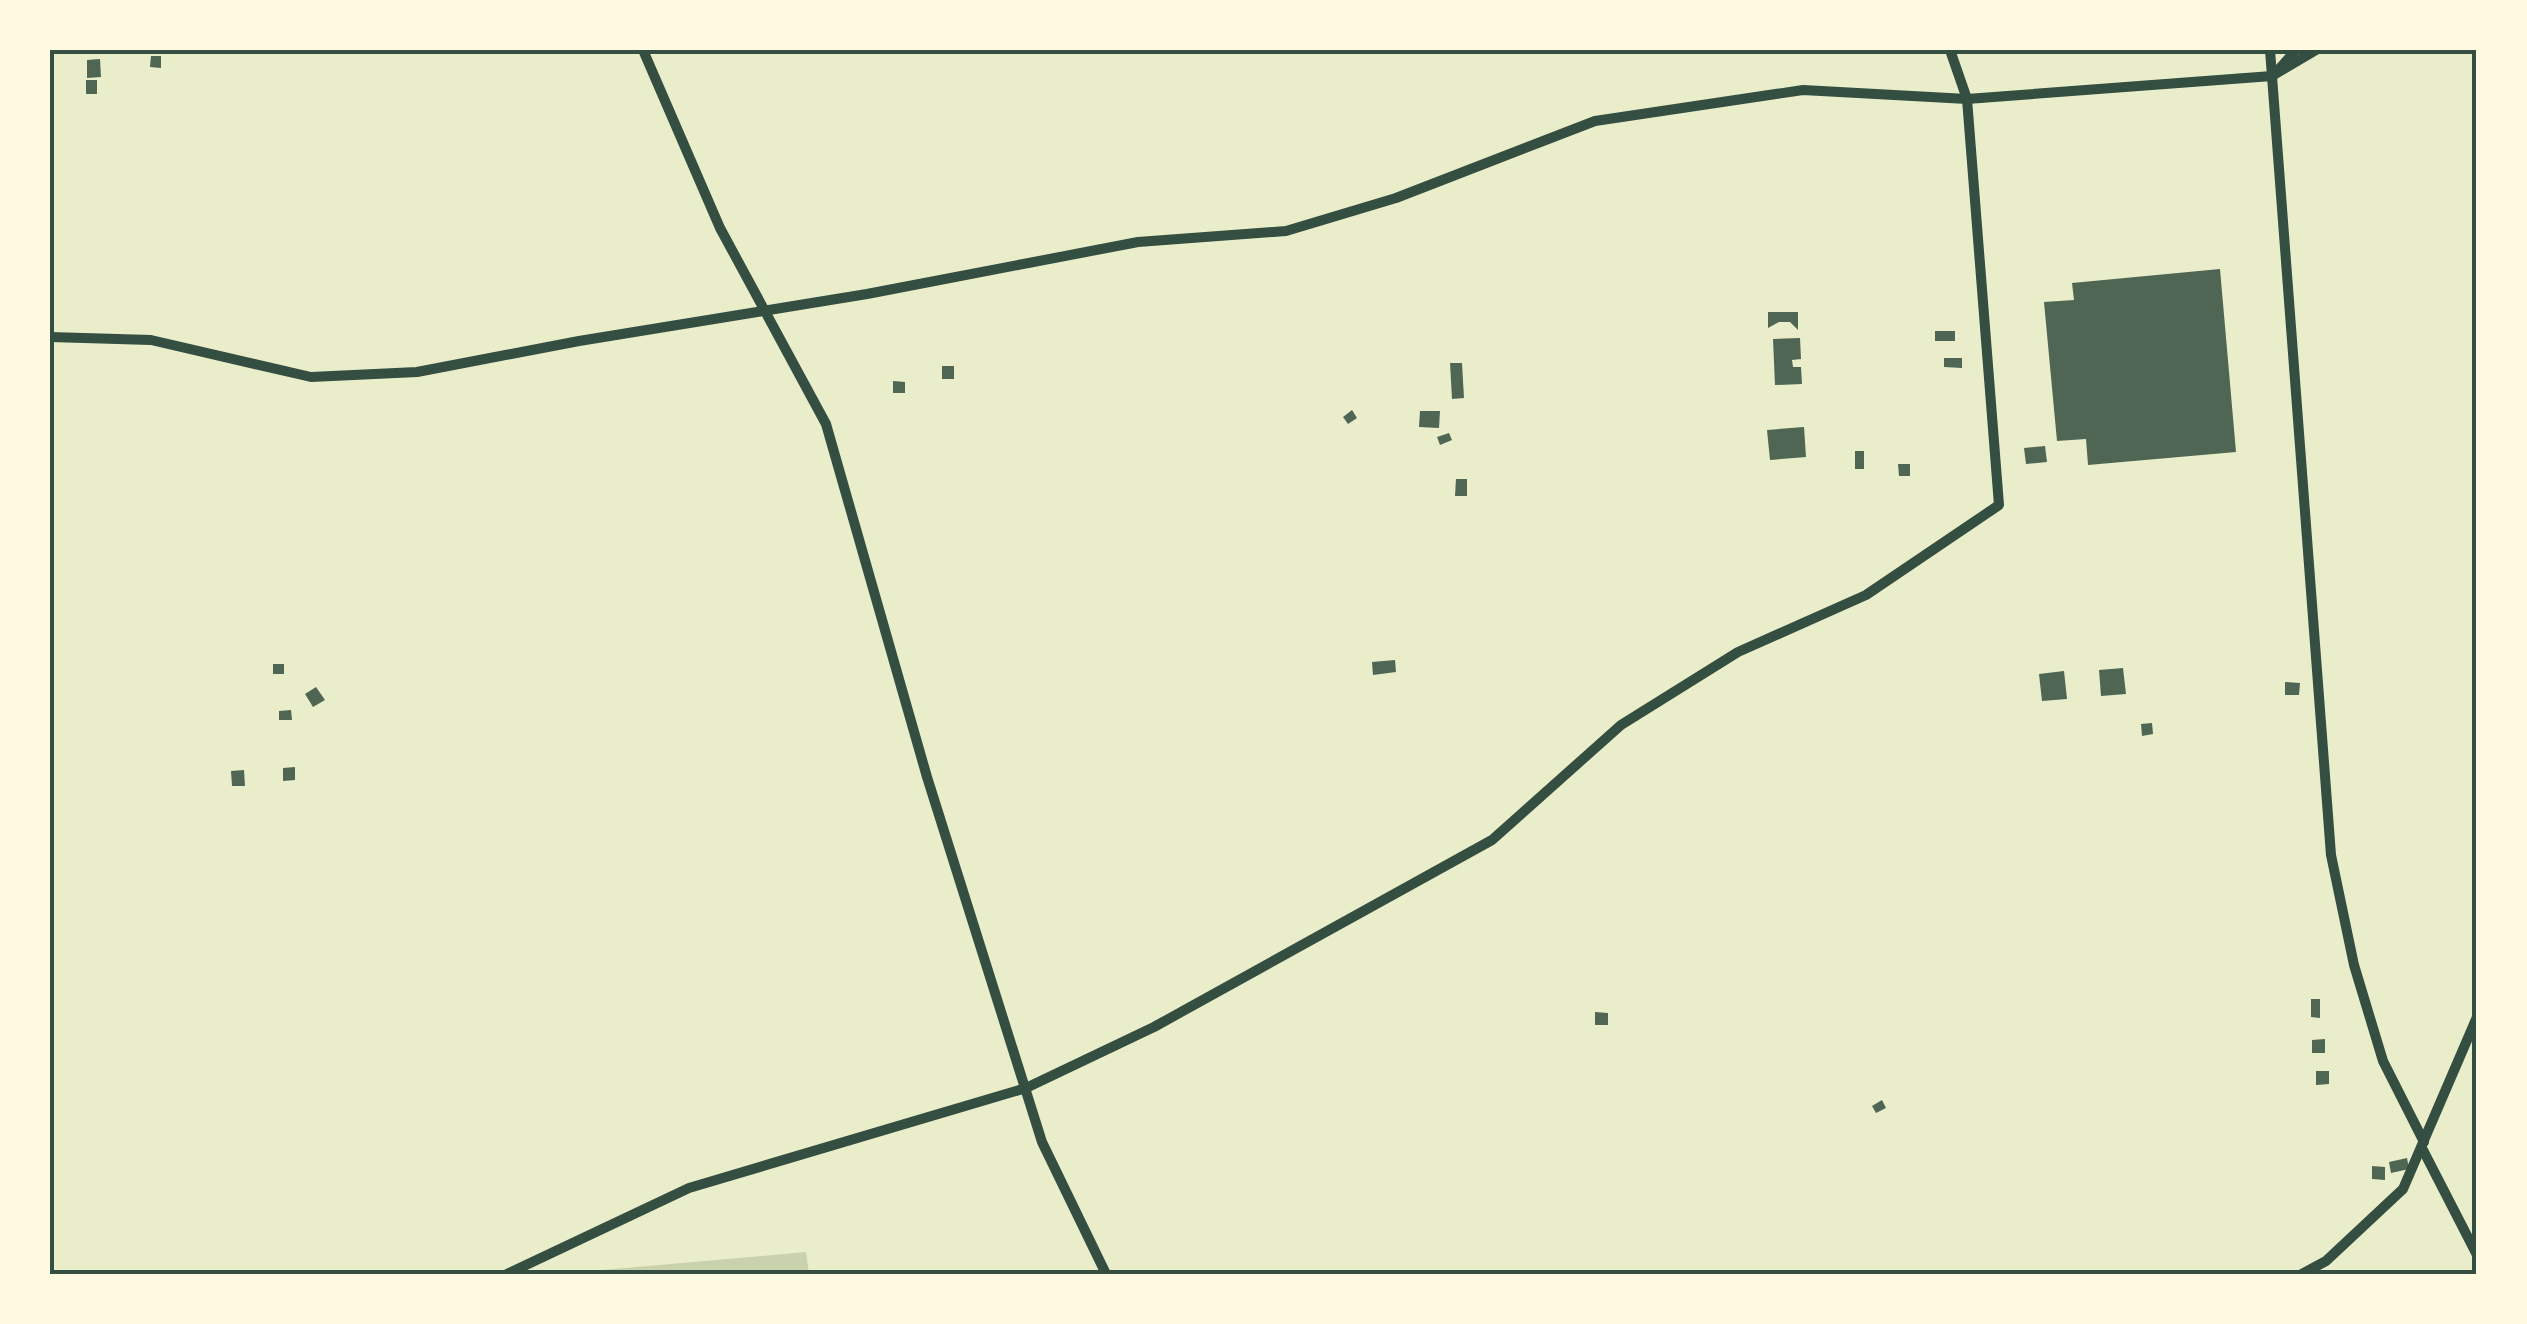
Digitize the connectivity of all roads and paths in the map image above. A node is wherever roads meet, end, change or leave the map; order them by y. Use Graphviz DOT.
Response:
graph roads {
  1 [pos="642,50"];
  2 [pos="1950,50"];
  3 [pos="2270,50"];
  4 [pos="2296,50"];
  5 [pos="2316,50"];
  6 [pos="2272,76"];
  7 [pos="1967,99"];
  8 [pos="765,311"];
  9 [pos="50,337"];
  10 [pos="2477,1017"];
  11 [pos="1026,1088"];
  12 [pos="2423,1145"];
  13 [pos="2477,1255"];
  14 [pos="507,1274"];
  15 [pos="1106,1274"];
  16 [pos="2302,1274"];
  1 -- 8 [label="street"];
  2 -- 7 [label="street"];
  3 -- 6 [label="street"];
  4 -- 6 [label="street"];
  5 -- 6 [label="street"];
  6 -- 7 [label="street"];
  6 -- 12 [label="street"];
  7 -- 8 [label="street"];
  7 -- 11 [label="street"];
  8 -- 9 [label="street"];
  8 -- 11 [label="street"];
  10 -- 12 [label="street"];
  11 -- 14 [label="street"];
  11 -- 15 [label="street"];
  12 -- 13 [label="street"];
  12 -- 16 [label="street"];
}
